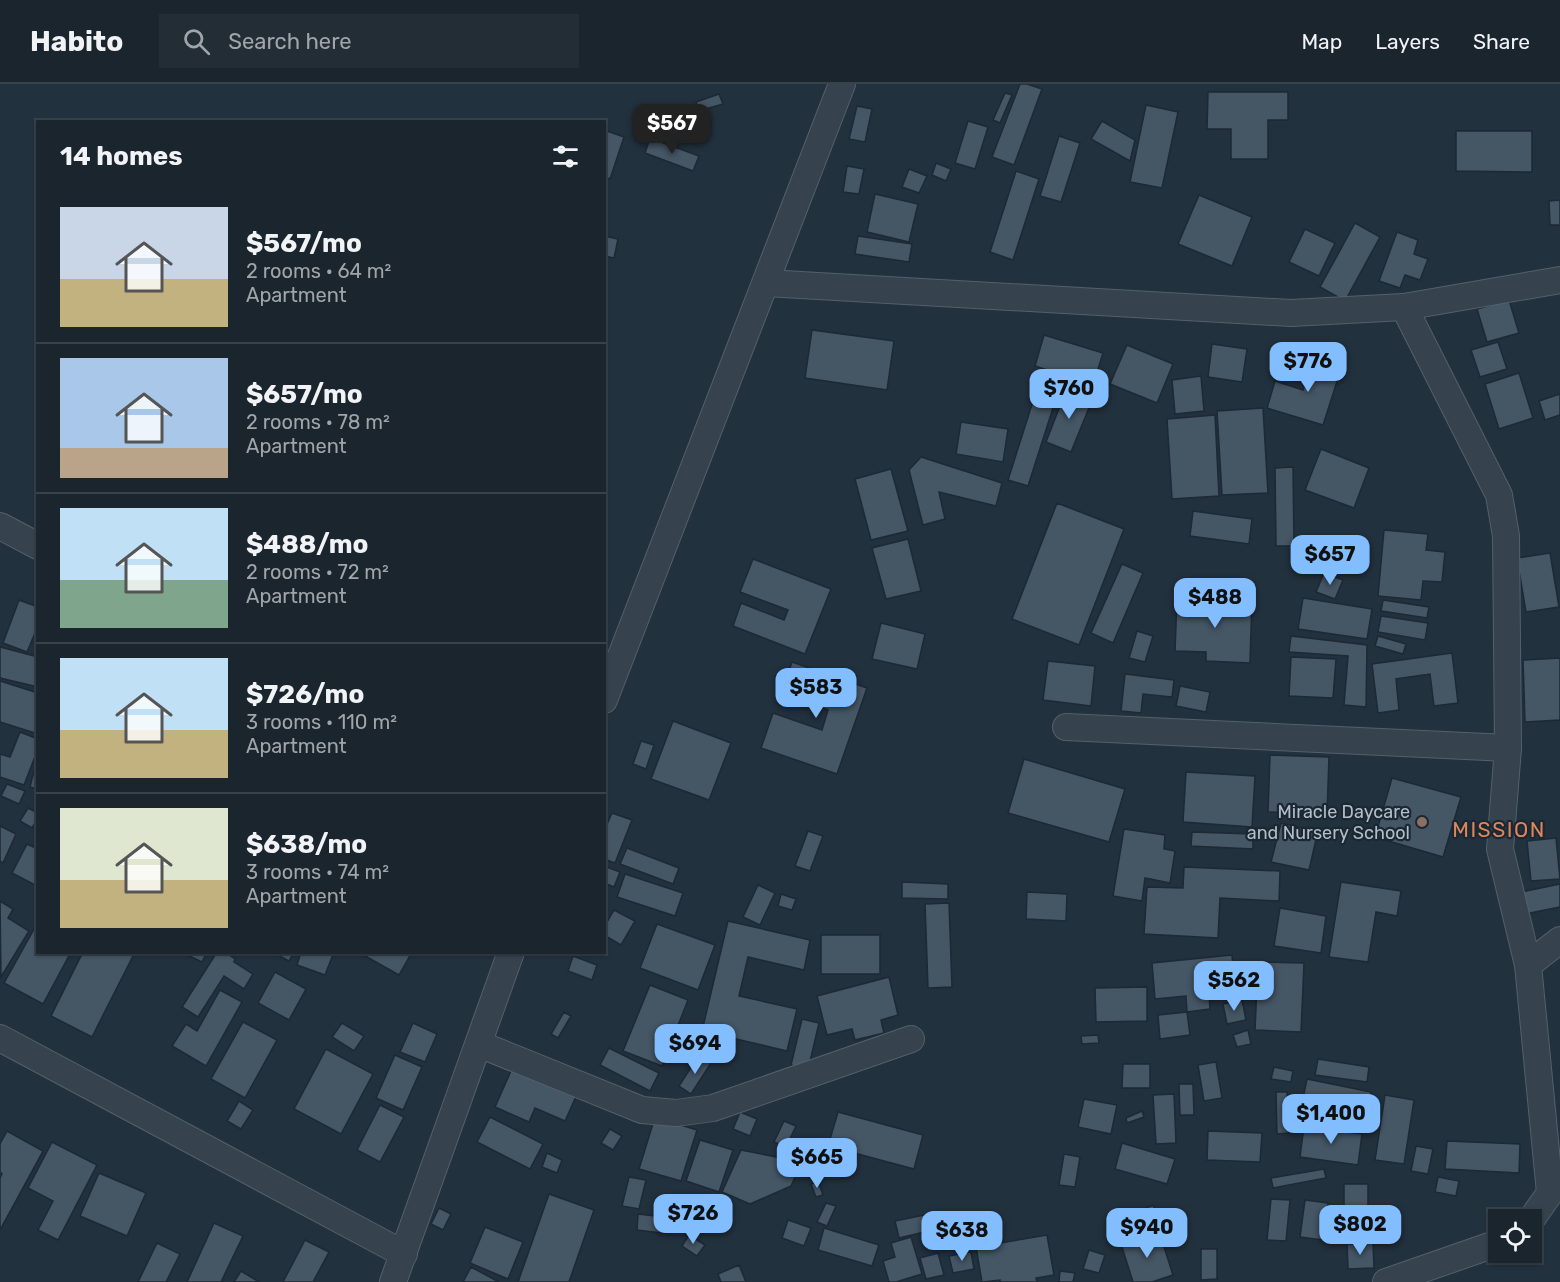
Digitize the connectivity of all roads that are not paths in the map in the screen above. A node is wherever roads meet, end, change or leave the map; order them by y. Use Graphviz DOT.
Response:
graph roads {
  1 [pos="842,84"];
  2 [pos="1560,280"];
  3 [pos="766,283"];
  4 [pos="1404,307"];
  5 [pos="0,526"];
  6 [pos="36,545"];
  7 [pos="606,695"];
  8 [pos="1066,727"];
  9 [pos="1508,748"];
  10 [pos="1560,940"];
  11 [pos="510,954"];
  12 [pos="1528,965"];
  13 [pos="0,1038"];
  14 [pos="911,1039"];
  15 [pos="479,1044"];
  16 [pos="1539,1209"];
  17 [pos="1488,1246"];
  18 [pos="404,1254"];
  19 [pos="393,1282"];
  20 [pos="1386,1282"];
  1 -- 3 [label="street"];
  2 -- 4 [label="street"];
  3 -- 4 [label="street"];
  3 -- 7 [label="street"];
  4 -- 9 [label="street"];
  5 -- 6 [label="street"];
  8 -- 9 [label="street"];
  9 -- 12 [label="street"];
  10 -- 12 [label="street"];
  11 -- 15 [label="street"];
  12 -- 16 [label="street"];
  13 -- 18 [label="street"];
  14 -- 15 [label="street"];
  15 -- 18 [label="street"];
  17 -- 20 [label="street"];
  18 -- 19 [label="street"];
}
